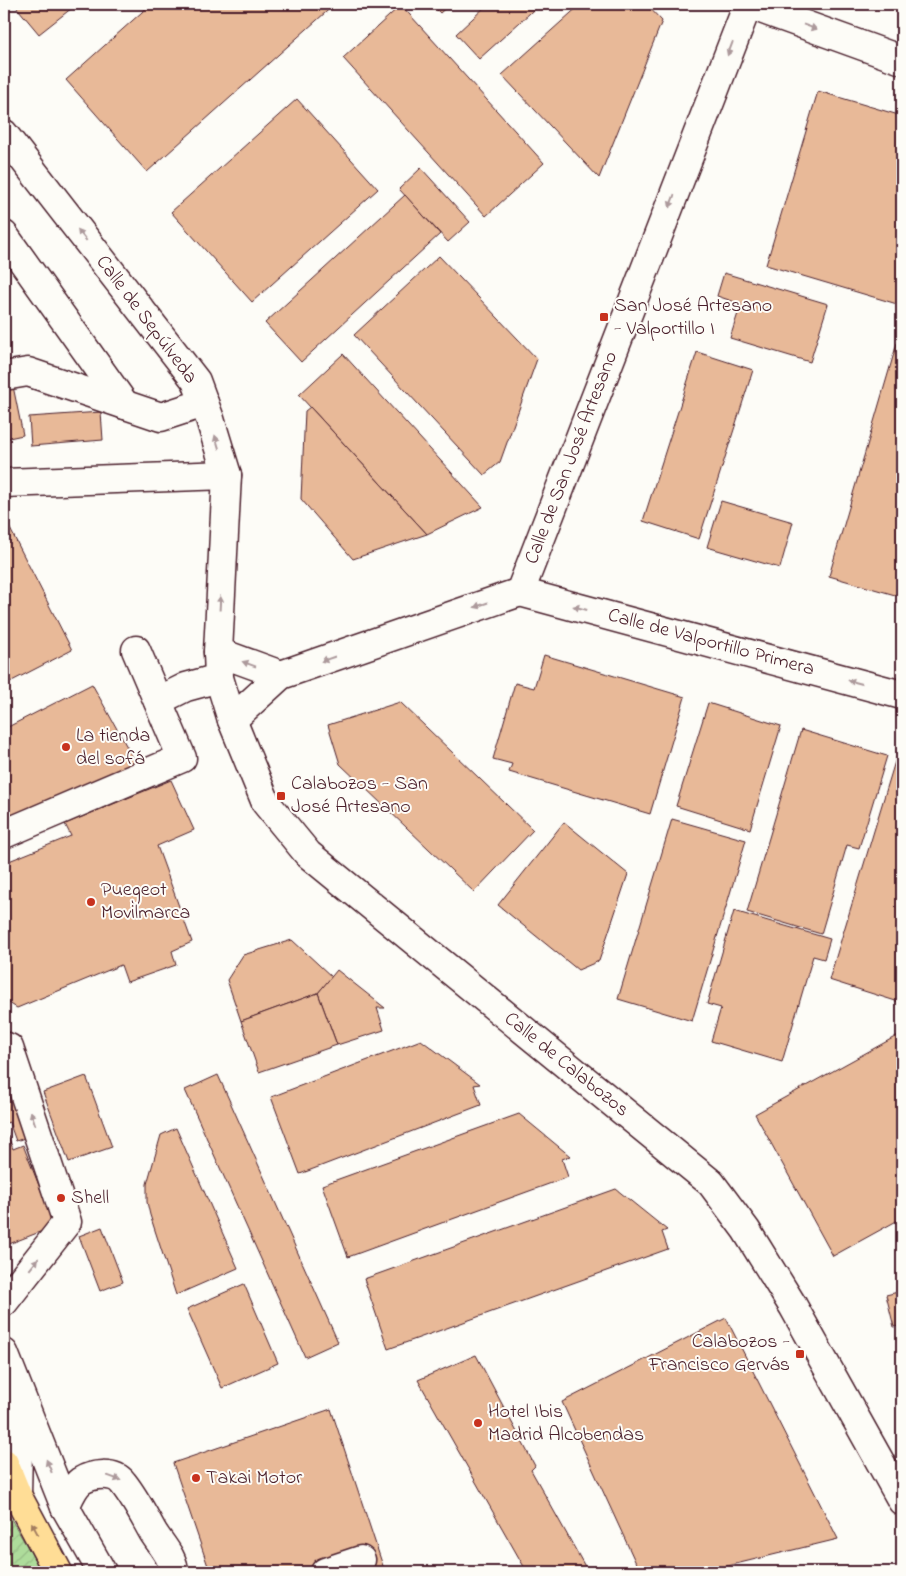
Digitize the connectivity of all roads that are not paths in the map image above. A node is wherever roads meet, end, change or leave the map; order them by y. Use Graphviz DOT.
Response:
graph roads {
  1 [pos="747,4"];
  2 [pos="902,60"];
  3 [pos="5,137"];
  4 [pos="4,235"];
  5 [pos="4,376"];
  6 [pos="204,403"];
  7 [pos="125,405"];
  8 [pos="227,475"];
  9 [pos="4,483"];
  10 [pos="520,592"];
  11 [pos="136,650"];
  12 [pos="218,665"];
  13 [pos="280,675"];
  14 [pos="902,695"];
  15 [pos="158,701"];
  16 [pos="232,720"];
  17 [pos="4,834"];
  18 [pos="4,1046"];
  19 [pos="4,1302"];
  20 [pos="4,1353"];
  21 [pos="19,1392"];
  22 [pos="4,1463"];
  23 [pos="16,1495"];
  24 [pos="902,1501"];
  25 [pos="65,1507"];
  26 [pos="361,1560"];
  27 [pos="58,1572"];
  28 [pos="102,1572"];
  29 [pos="174,1572"];
  30 [pos="325,1572"];
  1 -- 2 [label="street, one-way"];
  1 -- 10 [label="street, Calle de San José Artesano, one-way"];
  6 -- 3 [label="street, Calle de Sepúlveda, one-way"];
  4 -- 7 [label="street"];
  5 -- 7 [label="street"];
  6 -- 7 [label="street"];
  8 -- 6 [label="street, Calle de Sepúlveda, one-way"];
  8 -- 9 [label="street"];
  12 -- 8 [label="street, Calle de Sepúlveda, one-way"];
  10 -- 13 [label="street, one-way"];
  14 -- 10 [label="street, Calle de Valportillo Primera, one-way"];
  11 -- 15 [label="street"];
  13 -- 12 [label="street, one-way"];
  12 -- 15 [label="street"];
  12 -- 16 [label="street, Calle de Calabozos"];
  13 -- 16 [label="street"];
  15 -- 17 [label="street"];
  16 -- 24 [label="street, Calle de Calabozos"];
  19 -- 18 [label="street, one-way"];
  20 -- 21 [label="street"];
  21 -- 23 [label="street"];
  25 -- 21 [label="street, one-way"];
  22 -- 23 [label="highway"];
  27 -- 23 [label="highway, one-way"];
  25 -- 28 [label="street"];
  25 -- 29 [label="street, one-way"];
  26 -- 30 [label="street"];
}
